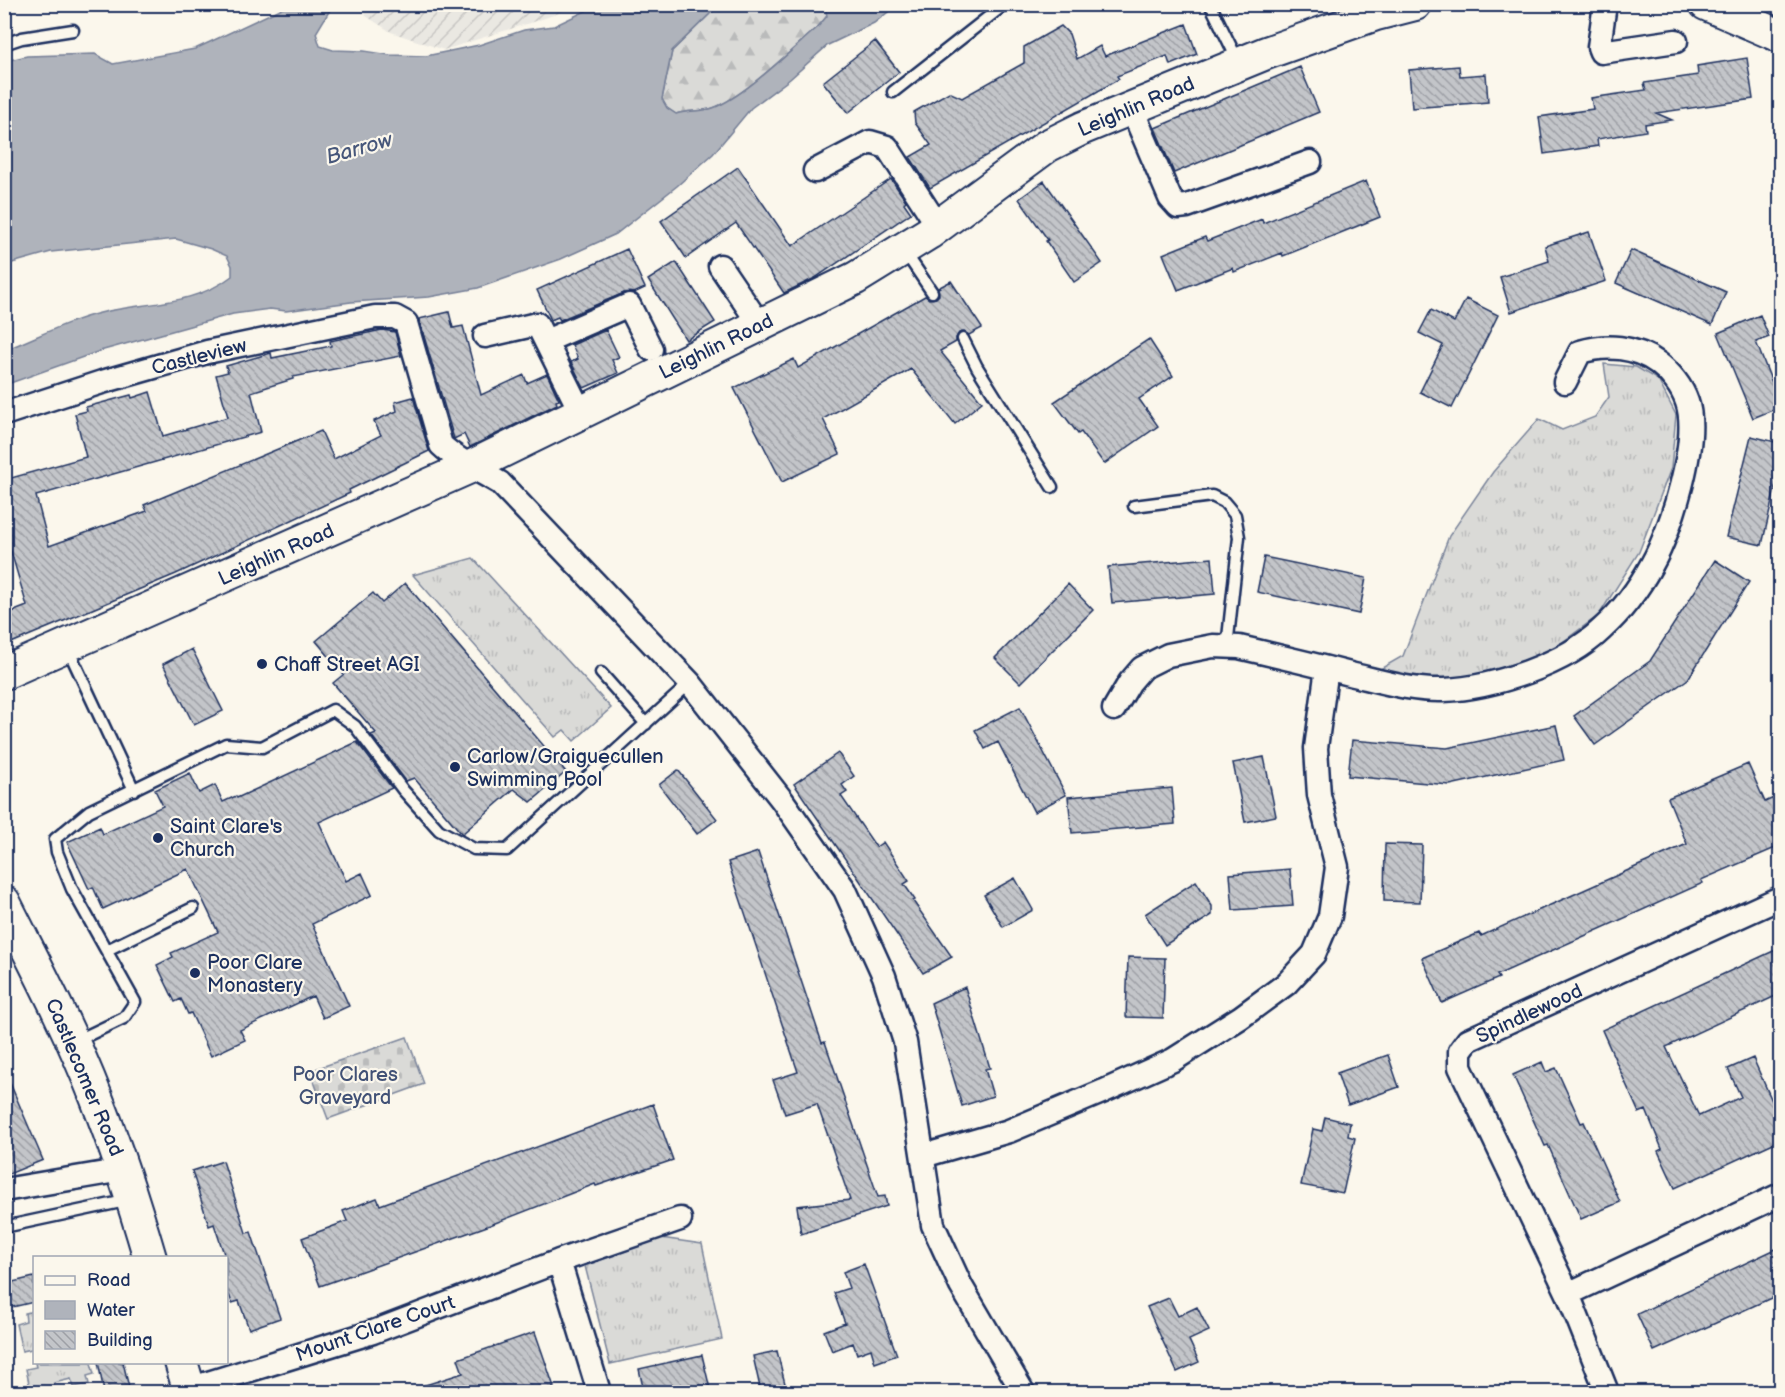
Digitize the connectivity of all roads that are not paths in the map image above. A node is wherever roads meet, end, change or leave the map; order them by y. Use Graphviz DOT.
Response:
graph roads {
  1 [pos="1005,4"];
  2 [pos="1210,4"];
  3 [pos="1415,4"];
  4 [pos="1605,4"];
  5 [pos="1706,4"];
  6 [pos="1373,9"];
  7 [pos="73,30"];
  8 [pos="1780,36"];
  9 [pos="1676,41"];
  10 [pos="4,44"];
  11 [pos="1240,64"];
  12 [pos="893,92"];
  13 [pos="1131,107"];
  14 [pos="1310,162"];
  15 [pos="815,171"];
  16 [pos="938,226"];
  17 [pos="903,249"];
  18 [pos="720,266"];
  19 [pos="932,292"];
  20 [pos="760,325"];
  21 [pos="484,336"];
  22 [pos="963,339"];
  23 [pos="546,341"];
  24 [pos="651,349"];
  25 [pos="1565,382"];
  26 [pos="581,413"];
  27 [pos="4,414"];
  28 [pos="472,466"];
  29 [pos="1052,487"];
  30 [pos="1134,506"];
  31 [pos="1227,646"];
  32 [pos="67,647"];
  33 [pos="1327,668"];
  34 [pos="4,673"];
  35 [pos="602,673"];
  36 [pos="690,683"];
  37 [pos="1114,709"];
  38 [pos="646,724"];
  39 [pos="134,790"];
  40 [pos="1780,898"];
  41 [pos="4,902"];
  42 [pos="193,908"];
  43 [pos="106,950"];
  44 [pos="73,1042"];
  45 [pos="923,1156"];
  46 [pos="123,1170"];
  47 [pos="4,1190"];
  48 [pos="1780,1195"];
  49 [pos="133,1200"];
  50 [pos="680,1219"];
  51 [pos="4,1227"];
  52 [pos="150,1256"];
  53 [pos="559,1261"];
  54 [pos="1568,1294"];
  55 [pos="187,1381"];
  56 [pos="599,1392"];
  57 [pos="1023,1392"];
  58 [pos="1607,1392"];
  1 -- 12 [label="lane"];
  2 -- 11 [label="lane"];
  3 -- 6 [label="street, Leighlin Road"];
  4 -- 9 [label="street"];
  5 -- 8 [label="street"];
  6 -- 11 [label="street, Leighlin Road"];
  7 -- 10 [label="lane"];
  11 -- 13 [label="street, Leighlin Road"];
  13 -- 14 [label="street"];
  13 -- 16 [label="street, Leighlin Road"];
  15 -- 16 [label="street"];
  16 -- 17 [label="street, Leighlin Road"];
  17 -- 19 [label="lane"];
  17 -- 20 [label="street, Leighlin Road"];
  18 -- 20 [label="street"];
  20 -- 26 [label="street, Leighlin Road"];
  21 -- 23 [label="street"];
  22 -- 29 [label="lane"];
  23 -- 24 [label="street"];
  23 -- 26 [label="street"];
  25 -- 33 [label="street"];
  26 -- 28 [label="street, Leighlin Road"];
  27 -- 28 [label="street, Castleview"];
  28 -- 32 [label="street, Leighlin Road"];
  28 -- 36 [label="street"];
  30 -- 31 [label="lane"];
  31 -- 33 [label="street"];
  31 -- 37 [label="street"];
  32 -- 34 [label="street, Leighlin Road"];
  32 -- 39 [label="lane"];
  33 -- 45 [label="street"];
  35 -- 38 [label="lane"];
  36 -- 38 [label="lane"];
  36 -- 45 [label="street"];
  38 -- 39 [label="lane"];
  39 -- 43 [label="lane"];
  40 -- 54 [label="street, Spindlewood"];
  41 -- 44 [label="street, Castlecomer Road"];
  42 -- 43 [label="lane"];
  43 -- 44 [label="lane"];
  44 -- 46 [label="street, Castlecomer Road"];
  45 -- 57 [label="street"];
  46 -- 47 [label="street"];
  46 -- 49 [label="street, Castlecomer Road"];
  48 -- 54 [label="street"];
  49 -- 51 [label="lane"];
  49 -- 52 [label="street, Castlecomer Road"];
  50 -- 53 [label="street, Mount Clare Court"];
  53 -- 55 [label="street, Mount Clare Court"];
  53 -- 56 [label="street"];
  54 -- 58 [label="street, Spindlewood"];
}
